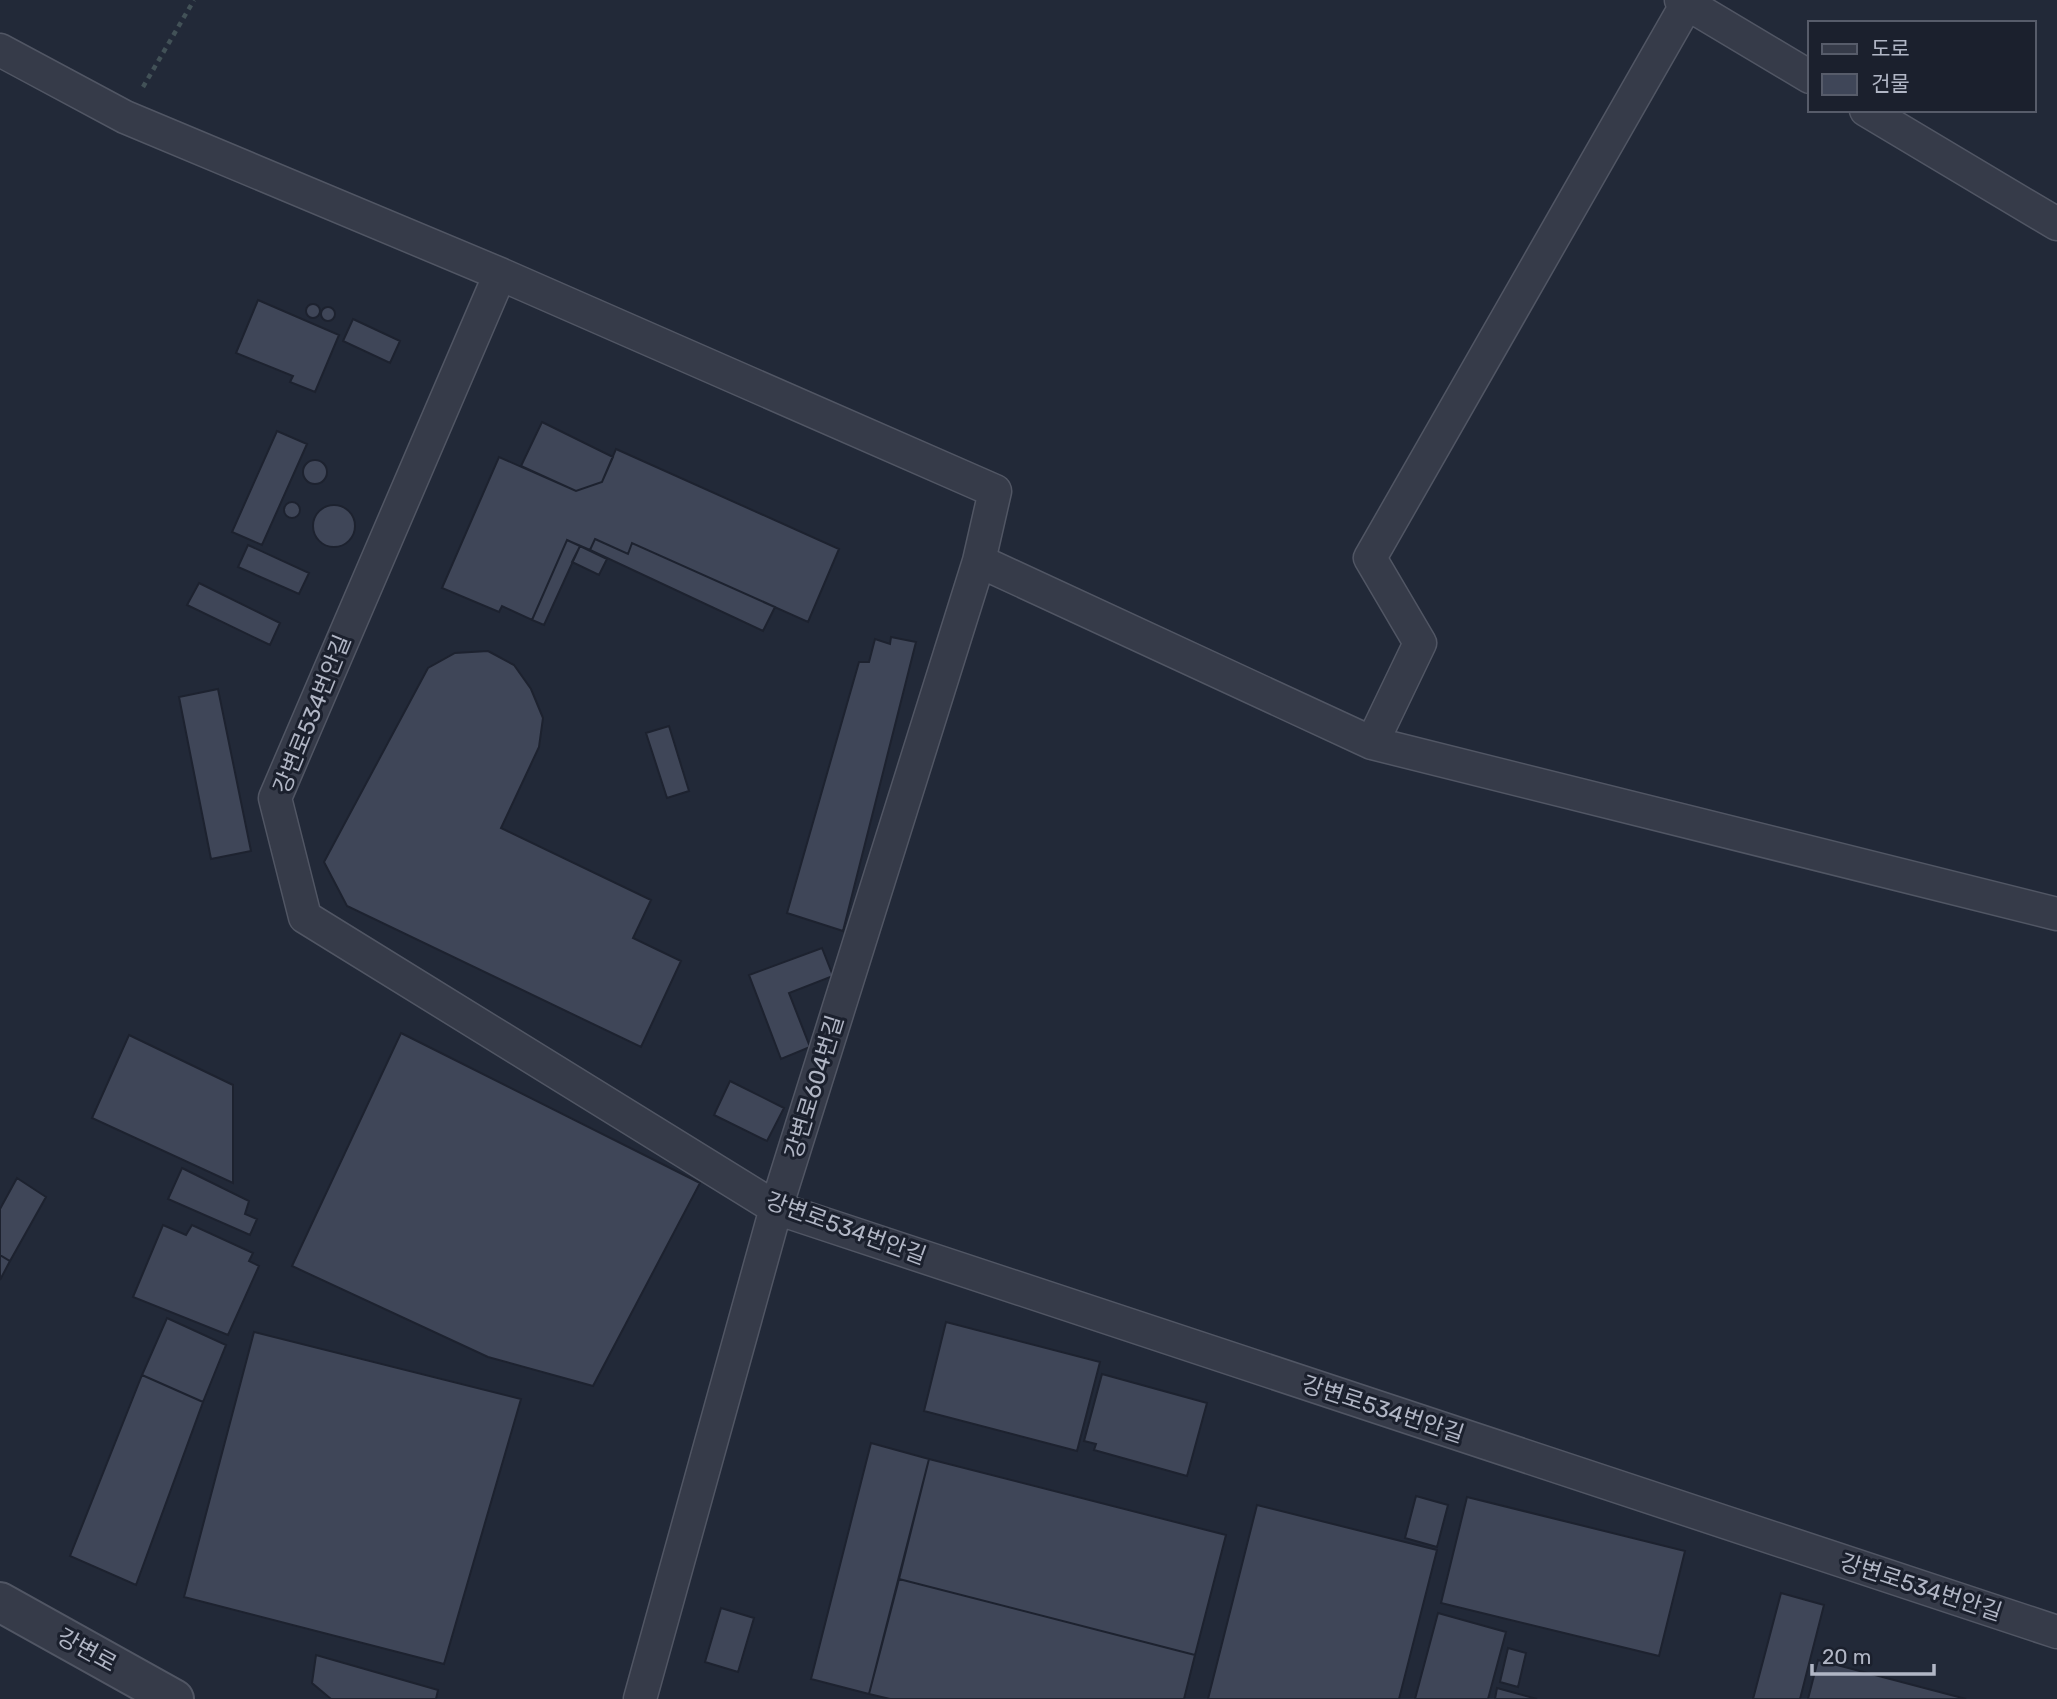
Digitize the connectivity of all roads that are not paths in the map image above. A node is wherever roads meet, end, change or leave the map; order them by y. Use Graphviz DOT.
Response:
graph roads {
  1 [pos="1686,1"];
  2 [pos="0,50"];
  3 [pos="1808,76"];
  4 [pos="1869,112"];
  5 [pos="2057,224"];
  6 [pos="500,274"];
  7 [pos="979,561"];
  8 [pos="1372,743"];
  9 [pos="2057,914"];
  10 [pos="776,1208"];
  11 [pos="0,1602"];
  12 [pos="2057,1632"];
  13 [pos="173,1699"];
  14 [pos="640,1699"];
  1 -- 3 [label="street"];
  1 -- 8 [label="street"];
  2 -- 6 [label="street"];
  4 -- 5 [label="street"];
  6 -- 7 [label="street, 강변로604번길"];
  6 -- 10 [label="street, 강변로534번안길"];
  7 -- 8 [label="street"];
  7 -- 10 [label="street, 강변로604번길"];
  8 -- 9 [label="street"];
  10 -- 12 [label="street, 강변로534번안길"];
  10 -- 14 [label="street, 강변로604번길"];
  11 -- 13 [label="street, 강변로"];
}
